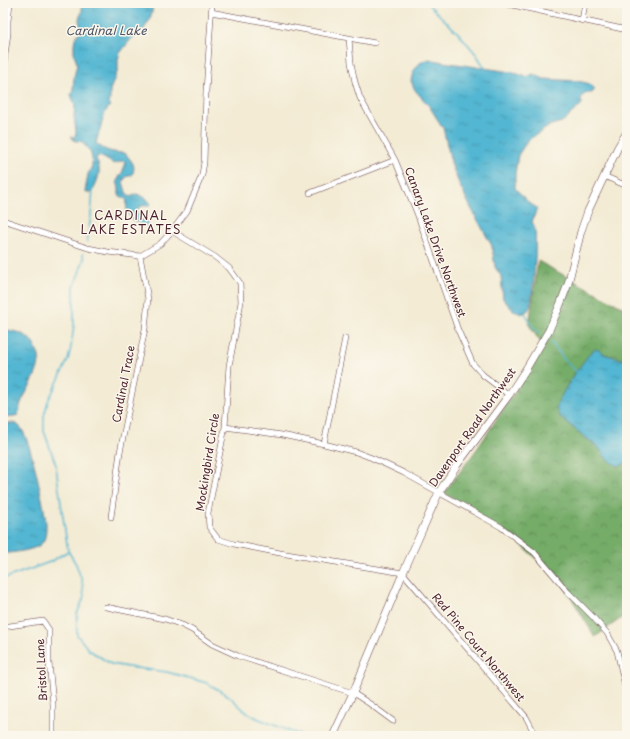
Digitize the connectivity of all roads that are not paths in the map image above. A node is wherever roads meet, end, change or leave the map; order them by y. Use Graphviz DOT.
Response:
graph roads {
  1 [pos="10,3"];
  2 [pos="212,3"];
  3 [pos="503,3"];
  4 [pos="585,3"];
  5 [pos="212,12"];
  6 [pos="5,21"];
  7 [pos="582,21"];
  8 [pos="627,30"];
  9 [pos="349,38"];
  10 [pos="375,43"];
  11 [pos="3,70"];
  12 [pos="627,132"];
  13 [pos="395,160"];
  14 [pos="604,176"];
  15 [pos="627,186"];
  16 [pos="310,193"];
  17 [pos="3,220"];
  18 [pos="172,231"];
  19 [pos="140,256"];
  20 [pos="344,338"];
  21 [pos="509,395"];
  22 [pos="225,427"];
  23 [pos="324,444"];
  24 [pos="439,492"];
  25 [pos="111,517"];
  26 [pos="403,574"];
  27 [pos="106,607"];
  28 [pos="3,627"];
  29 [pos="353,693"];
  30 [pos="627,695"];
  31 [pos="393,721"];
  32 [pos="53,736"];
  33 [pos="333,736"];
  34 [pos="536,736"];
  1 -- 6 [label="street"];
  2 -- 5 [label="street"];
  3 -- 7 [label="street"];
  4 -- 7 [label="street"];
  5 -- 9 [label="street"];
  5 -- 18 [label="street"];
  6 -- 11 [label="street"];
  7 -- 8 [label="street"];
  9 -- 10 [label="street"];
  9 -- 13 [label="street, Canary Lake Drive Northwest"];
  12 -- 14 [label="street, Davenport Road Northwest"];
  13 -- 16 [label="street"];
  13 -- 21 [label="street, Canary Lake Drive Northwest"];
  14 -- 15 [label="street"];
  14 -- 21 [label="street, Davenport Road Northwest"];
  17 -- 19 [label="street"];
  18 -- 19 [label="street"];
  18 -- 22 [label="street, Mockingbird Circle"];
  19 -- 25 [label="street, Cardinal Trace"];
  20 -- 23 [label="street"];
  21 -- 24 [label="street, Davenport Road Northwest"];
  22 -- 23 [label="street"];
  22 -- 26 [label="street, Mockingbird Circle"];
  23 -- 24 [label="street"];
  24 -- 26 [label="street, Davenport Road Northwest"];
  24 -- 30 [label="street"];
  26 -- 29 [label="street, Davenport Road Northwest"];
  26 -- 34 [label="street, Red Pine Court Northwest"];
  27 -- 29 [label="street"];
  28 -- 32 [label="street, Bristol Lane"];
  29 -- 31 [label="street"];
  29 -- 33 [label="street, Davenport Road Northwest"];
}
